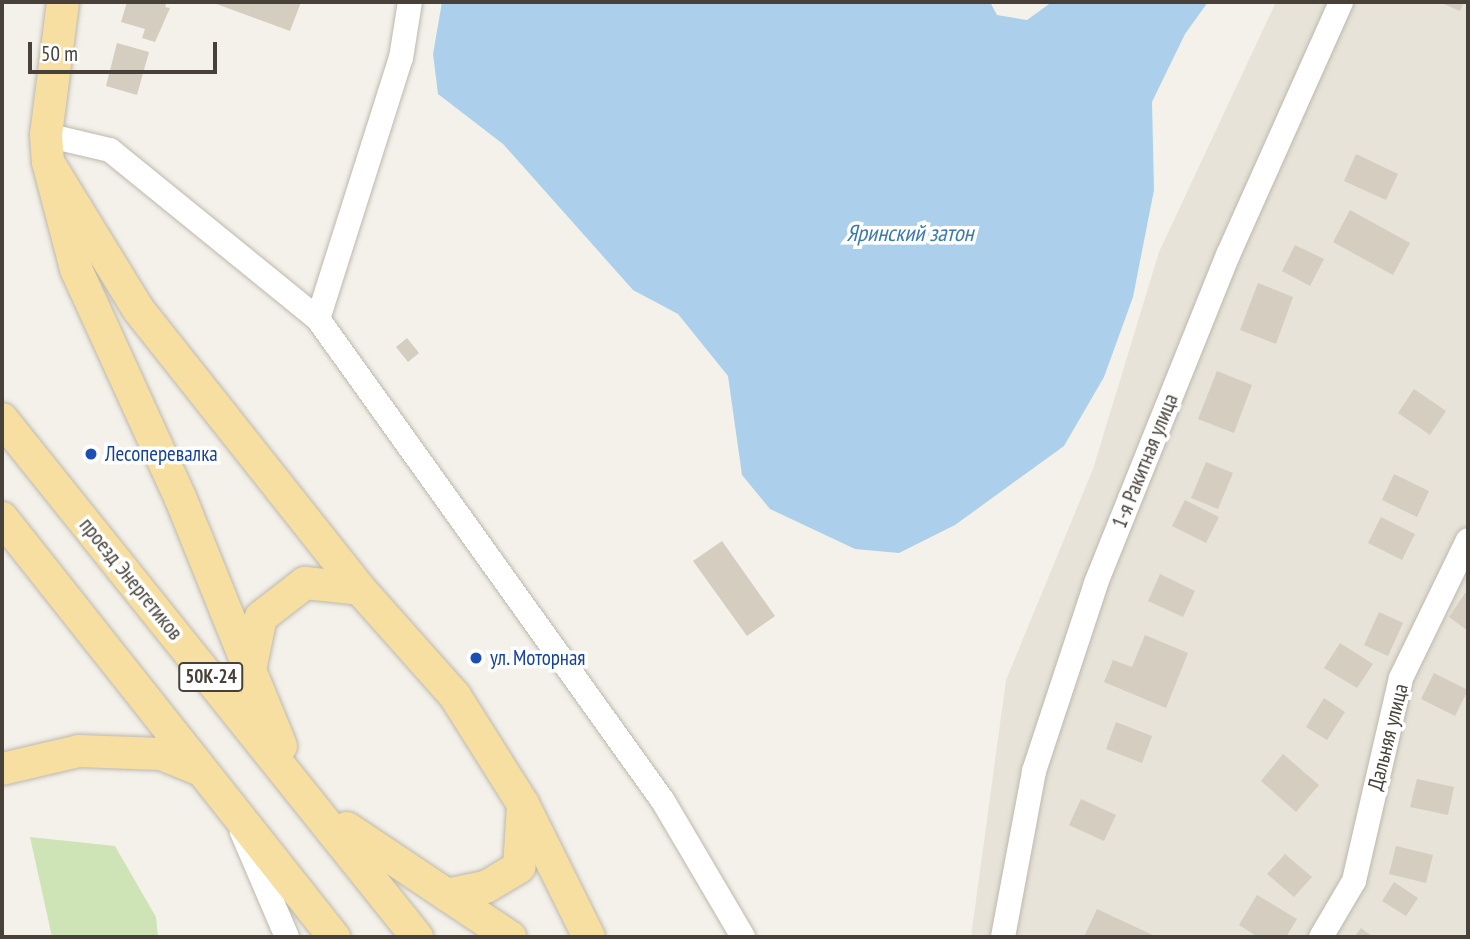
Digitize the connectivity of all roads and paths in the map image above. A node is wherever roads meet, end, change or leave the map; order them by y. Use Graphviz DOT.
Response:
graph roads {
  1 [pos="63,2"];
  2 [pos="410,2"];
  3 [pos="1340,2"];
  4 [pos="47,148"];
  5 [pos="318,319"];
  6 [pos="2,419"];
  7 [pos="2,518"];
  8 [pos="1468,540"];
  9 [pos="360,589"];
  10 [pos="250,670"];
  11 [pos="2,769"];
  12 [pos="200,770"];
  13 [pos="306,795"];
  14 [pos="523,804"];
  15 [pos="230,806"];
  16 [pos="447,895"];
  17 [pos="287,937"];
  18 [pos="334,937"];
  19 [pos="417,937"];
  20 [pos="510,937"];
  21 [pos="589,937"];
  22 [pos="743,937"];
  23 [pos="1003,937"];
  24 [pos="1321,937"];
  1 -- 4 [label="main road"];
  2 -- 5 [label="street"];
  3 -- 23 [label="street, 1-я Ракитная улица"];
  4 -- 5 [label="street"];
  4 -- 9 [label="main road"];
  4 -- 10 [label="main road"];
  5 -- 22 [label="street"];
  6 -- 13 [label="main road, проезд Энергетиков / 50К-24"];
  7 -- 12 [label="main road, 50К-24"];
  8 -- 24 [label="street, Дальняя улица"];
  9 -- 10 [label="main road"];
  9 -- 14 [label="main road"];
  10 -- 13 [label="main road"];
  11 -- 12 [label="main road"];
  12 -- 15 [label="main road, 50К-24"];
  13 -- 16 [label="main road"];
  13 -- 19 [label="main road, проезд Энергетиков / 50К-24"];
  14 -- 16 [label="main road"];
  14 -- 21 [label="main road"];
  15 -- 17 [label="street"];
  15 -- 18 [label="main road, 50К-24"];
  16 -- 20 [label="main road"];
}
